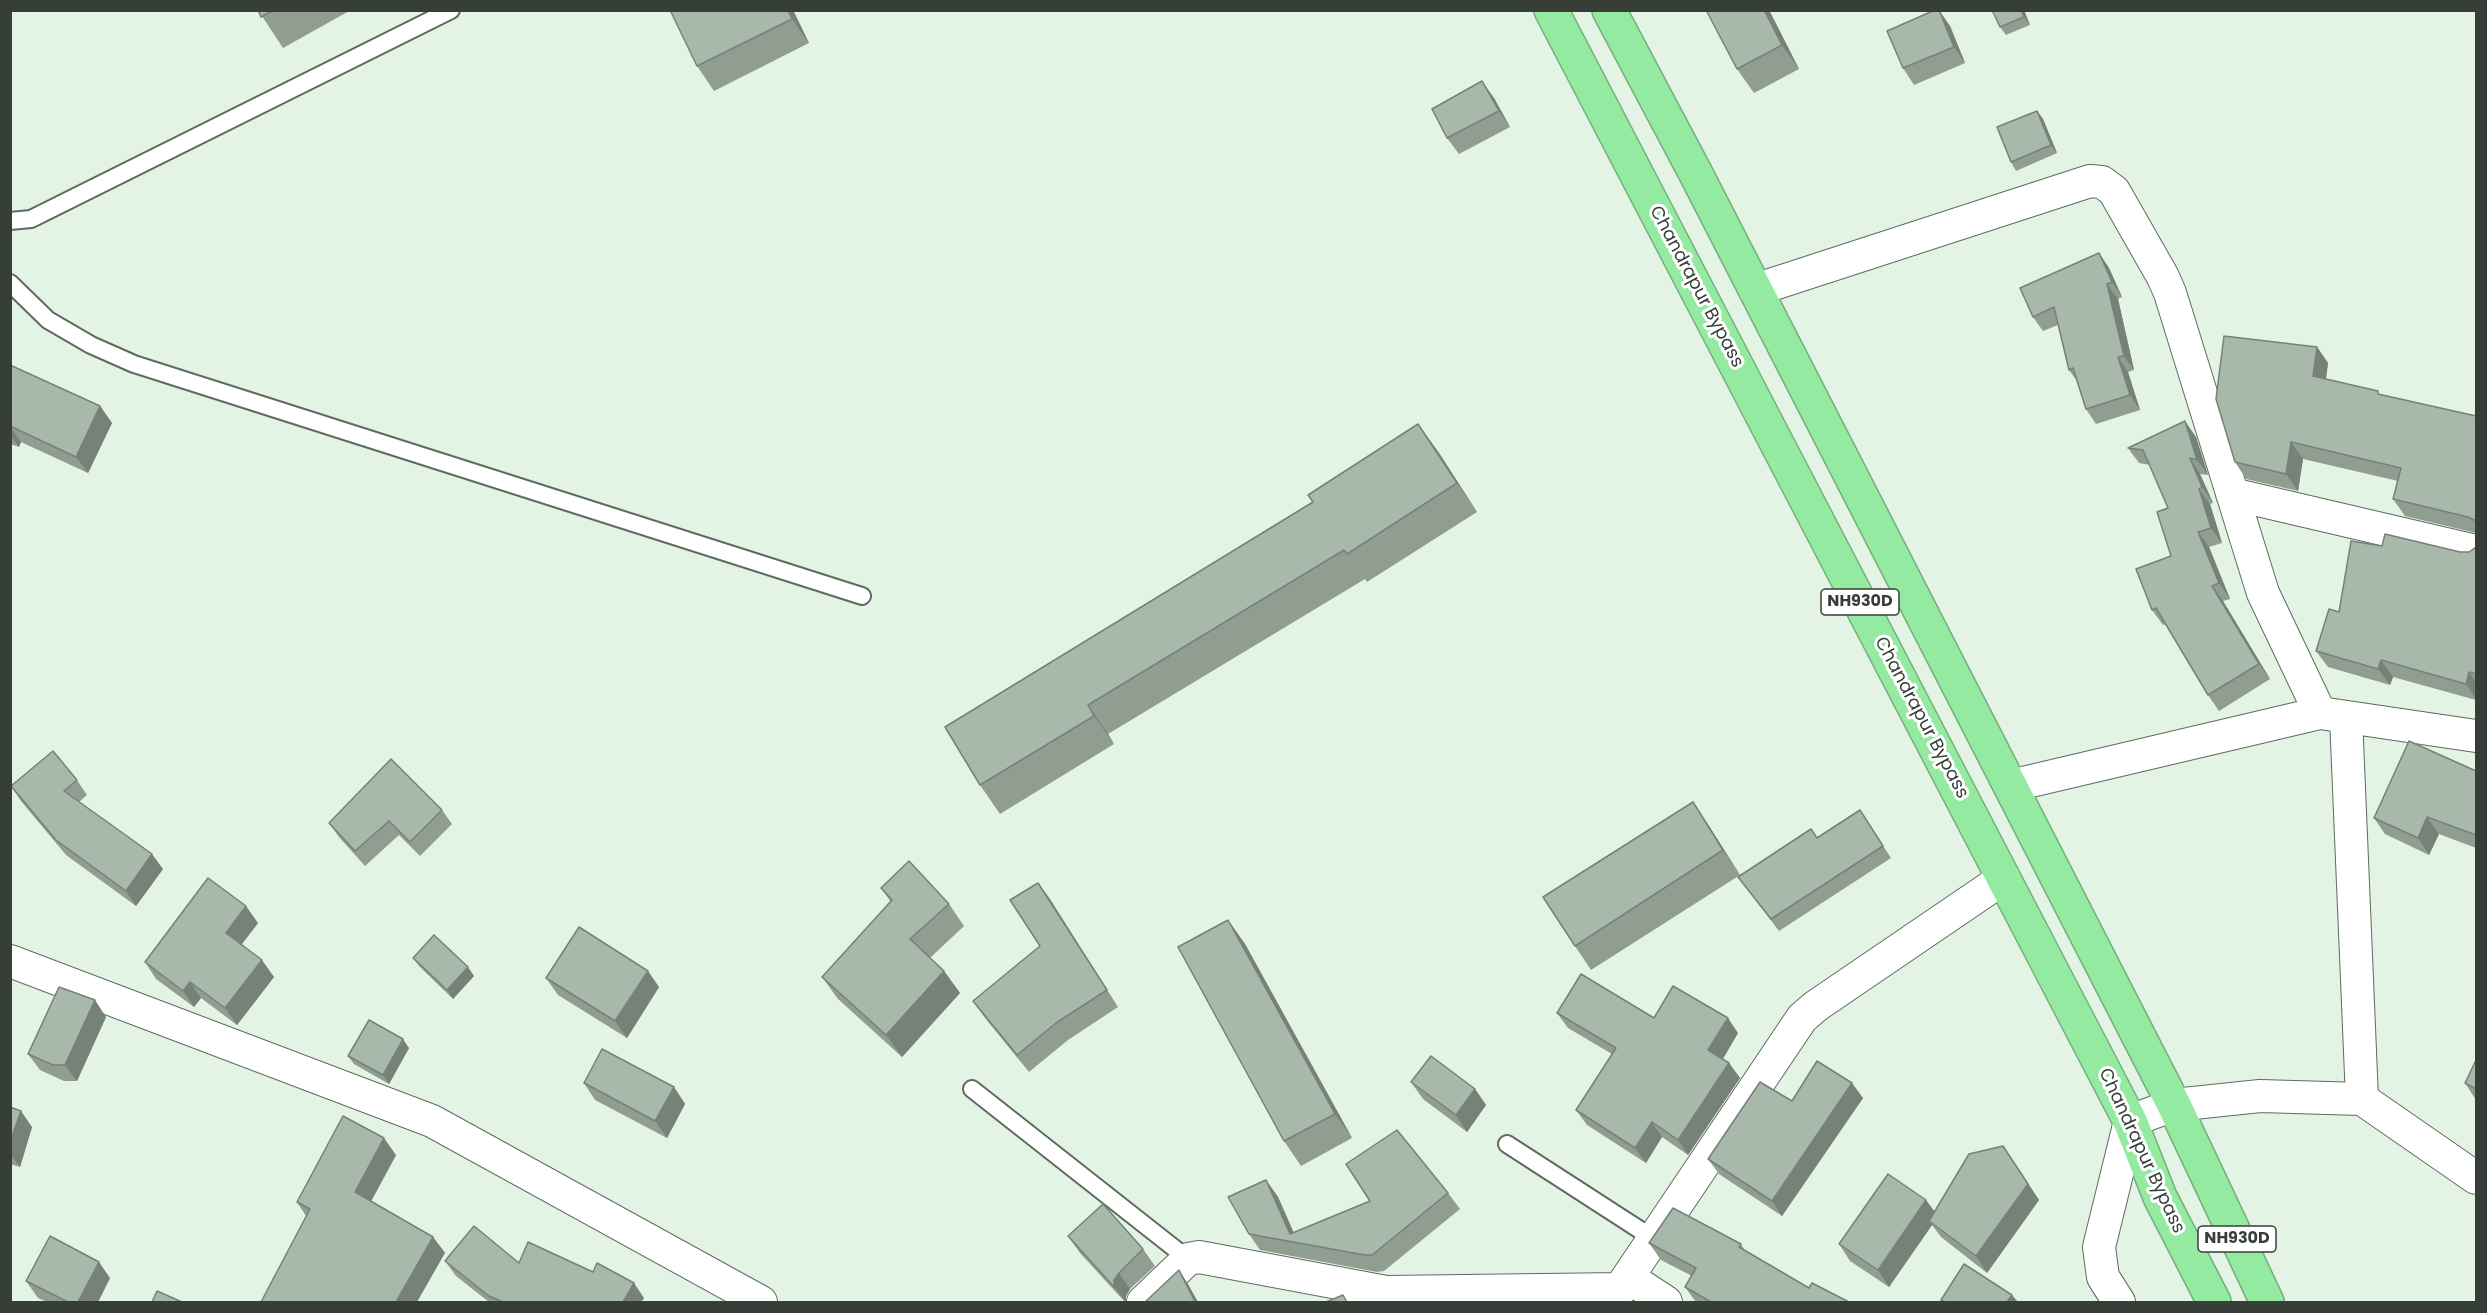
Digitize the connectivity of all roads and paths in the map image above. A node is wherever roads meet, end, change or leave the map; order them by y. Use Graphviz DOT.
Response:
graph roads {
  1 [pos="451,10"];
  2 [pos="1551,10"];
  3 [pos="1609,10"];
  4 [pos="10,221"];
  5 [pos="10,283"];
  6 [pos="1755,290"];
  7 [pos="2232,494"];
  8 [pos="2476,551"];
  9 [pos="862,596"];
  10 [pos="2333,715"];
  11 [pos="2476,736"];
  12 [pos="2010,786"];
  13 [pos="2004,878"];
  14 [pos="10,961"];
  15 [pos="972,1089"];
  16 [pos="2362,1099"];
  17 [pos="2174,1105"];
  18 [pos="2130,1121"];
  19 [pos="1507,1144"];
  20 [pos="2476,1178"];
  21 [pos="1654,1239"];
  22 [pos="1188,1259"];
  23 [pos="1620,1289"];
  24 [pos="761,1302"];
  25 [pos="1143,1302"];
  26 [pos="1666,1302"];
  27 [pos="2119,1302"];
  28 [pos="2214,1302"];
  29 [pos="2267,1302"];
  1 -- 4 [label="lane"];
  2 -- 13 [label="highway, Chandrapur Bypass / NH930D"];
  3 -- 6 [label="highway, NH930D"];
  5 -- 9 [label="lane"];
  6 -- 7 [label="street"];
  6 -- 12 [label="highway, NH930D"];
  7 -- 8 [label="street"];
  7 -- 10 [label="street"];
  10 -- 11 [label="street"];
  10 -- 12 [label="street"];
  10 -- 16 [label="street"];
  12 -- 17 [label="highway, NH930D"];
  13 -- 18 [label="highway, Chandrapur Bypass / NH930D"];
  13 -- 21 [label="street"];
  14 -- 24 [label="street"];
  15 -- 22 [label="lane"];
  16 -- 17 [label="street"];
  16 -- 20 [label="street"];
  17 -- 18 [label="street"];
  17 -- 29 [label="highway, NH930D"];
  18 -- 27 [label="street"];
  18 -- 28 [label="highway, Chandrapur Bypass / NH930D"];
  19 -- 21 [label="lane"];
  21 -- 23 [label="street"];
  22 -- 23 [label="street"];
  22 -- 25 [label="street"];
  23 -- 26 [label="street"];
}
